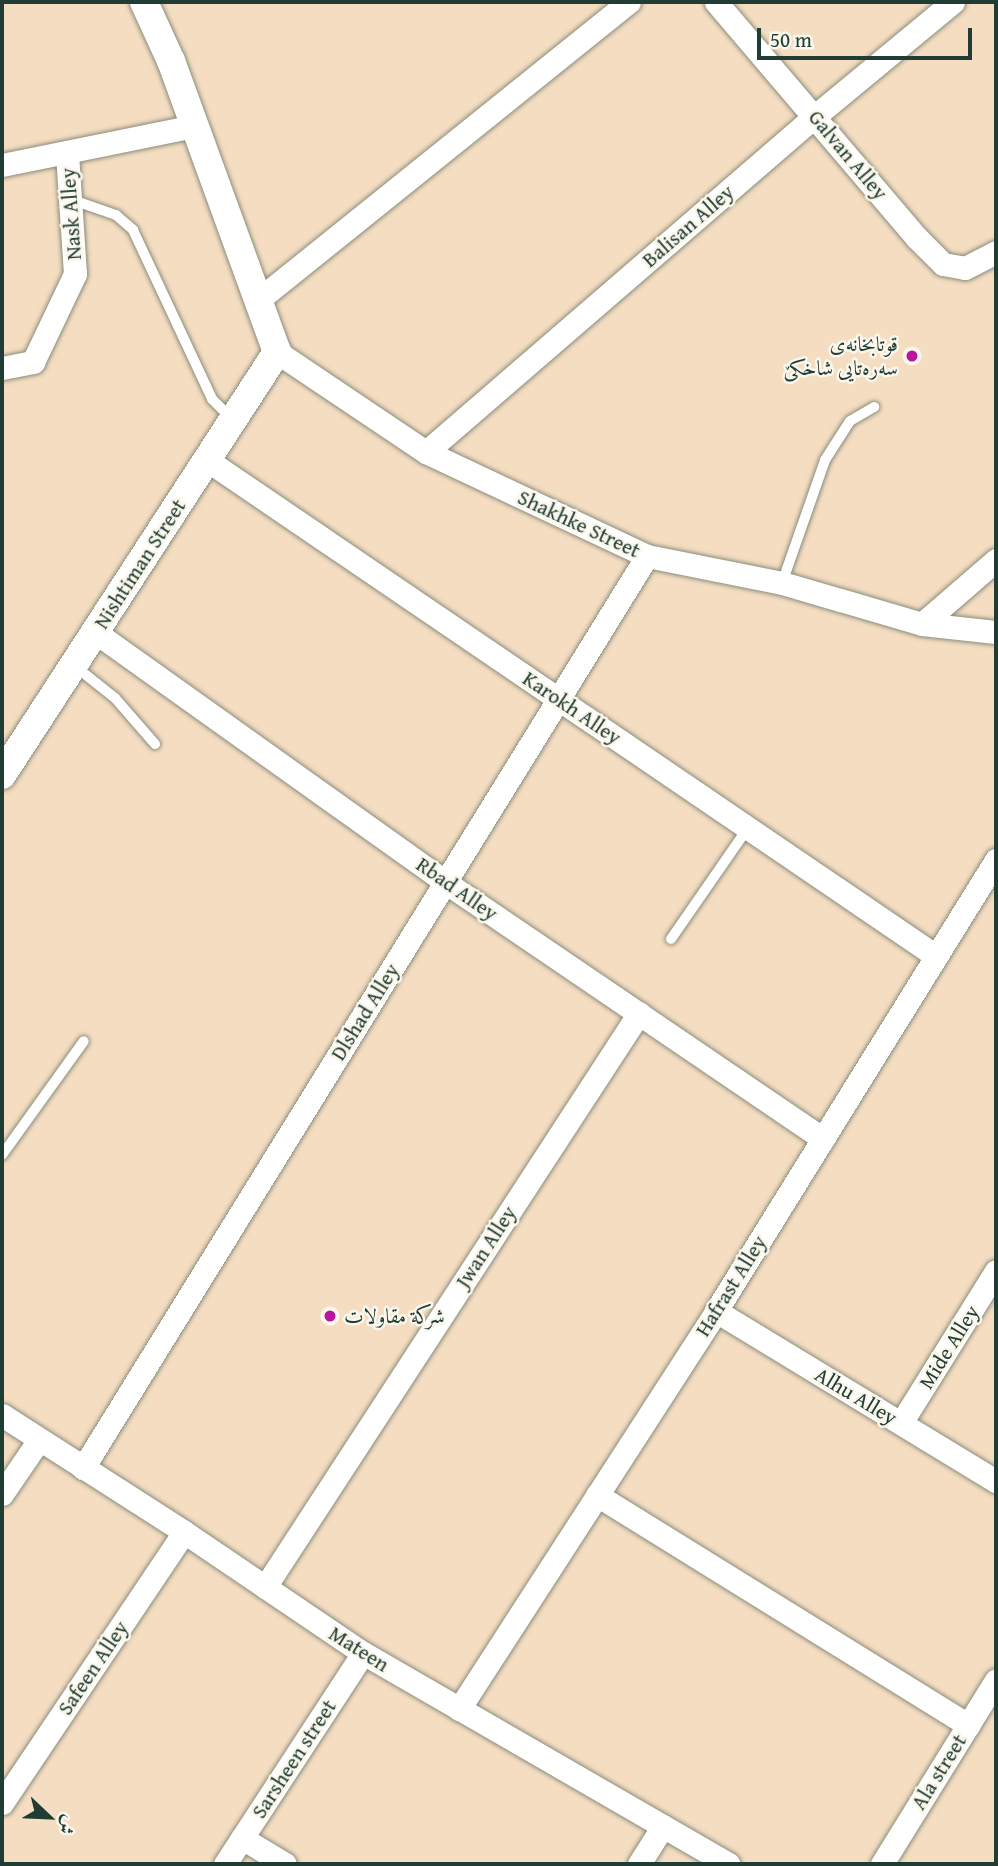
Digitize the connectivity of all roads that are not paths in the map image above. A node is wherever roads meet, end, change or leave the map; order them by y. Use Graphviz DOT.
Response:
graph roads {
  1 [pos="144,2"];
  2 [pos="629,2"];
  3 [pos="716,2"];
  4 [pos="953,2"];
  5 [pos="814,116"];
  6 [pos="194,126"];
  7 [pos="67,152"];
  8 [pos="2,165"];
  9 [pos="70,198"];
  10 [pos="996,252"];
  11 [pos="258,300"];
  12 [pos="277,352"];
  13 [pos="2,368"];
  14 [pos="874,407"];
  15 [pos="233,420"];
  16 [pos="426,452"];
  17 [pos="207,460"];
  18 [pos="647,556"];
  19 [pos="996,560"];
  20 [pos="782,583"];
  21 [pos="922,624"];
  22 [pos="95,632"];
  23 [pos="996,632"];
  24 [pos="74,665"];
  25 [pos="558,698"];
  26 [pos="155,744"];
  27 [pos="3,773"];
  28 [pos="748,828"];
  29 [pos="996,860"];
  30 [pos="445,882"];
  31 [pos="671,939"];
  32 [pos="936,956"];
  33 [pos="639,1013"];
  34 [pos="84,1041"];
  35 [pos="823,1139"];
  36 [pos="2,1155"];
  37 [pos="996,1271"];
  38 [pos="716,1311"];
  39 [pos="2,1415"];
  40 [pos="901,1423"];
  41 [pos="39,1440"];
  42 [pos="83,1468"];
  43 [pos="996,1481"];
  44 [pos="2,1494"];
  45 [pos="597,1494"];
  46 [pos="184,1532"];
  47 [pos="265,1587"];
  48 [pos="363,1654"];
  49 [pos="996,1680"];
  50 [pos="459,1709"];
  51 [pos="968,1725"];
  52 [pos="2,1803"];
  53 [pos="663,1826"];
  54 [pos="242,1838"];
  55 [pos="225,1864"];
  56 [pos="285,1864"];
  57 [pos="639,1864"];
  58 [pos="729,1864"];
  59 [pos="882,1864"];
  1 -- 6 [label="street"];
  2 -- 11 [label="street"];
  3 -- 5 [label="street, Galvan Alley"];
  4 -- 5 [label="street, Balisan Alley"];
  5 -- 10 [label="street, Galvan Alley"];
  5 -- 16 [label="street, Balisan Alley"];
  6 -- 7 [label="street"];
  6 -- 11 [label="street"];
  7 -- 8 [label="street"];
  7 -- 9 [label="street, Nask Alley"];
  9 -- 13 [label="street, Nask Alley"];
  9 -- 15 [label="lane"];
  11 -- 12 [label="street"];
  12 -- 15 [label="street, Nishtiman Street"];
  12 -- 16 [label="street, Shakhke Street"];
  14 -- 20 [label="lane"];
  15 -- 17 [label="street, Nishtiman Street"];
  16 -- 18 [label="street, Shakhke Street"];
  17 -- 22 [label="street, Nishtiman Street"];
  17 -- 25 [label="street, Karokh Alley"];
  18 -- 20 [label="street, Shakhke Street"];
  18 -- 25 [label="street, Dlshad Alley"];
  19 -- 21 [label="street"];
  20 -- 21 [label="street, Shakhke Street"];
  21 -- 23 [label="street, Shakhke Street"];
  22 -- 24 [label="street, Nishtiman Street"];
  22 -- 30 [label="street, Rbad Alley"];
  24 -- 26 [label="lane"];
  24 -- 27 [label="street, Nishtiman Street"];
  25 -- 28 [label="street, Karokh Alley"];
  25 -- 30 [label="street, Dlshad Alley"];
  28 -- 31 [label="lane"];
  28 -- 32 [label="street, Karokh Alley"];
  29 -- 32 [label="street, Hafrast Alley"];
  30 -- 33 [label="street, Rbad Alley"];
  30 -- 42 [label="street, Dlshad Alley"];
  32 -- 35 [label="street, Hafrast Alley"];
  33 -- 35 [label="street, Rbad Alley"];
  33 -- 47 [label="street, Jwan Alley"];
  34 -- 36 [label="lane"];
  35 -- 38 [label="street, Hafrast Alley"];
  37 -- 40 [label="street, Mide Alley"];
  38 -- 40 [label="street, Alhu Alley"];
  38 -- 45 [label="street, Hafrast Alley"];
  39 -- 41 [label="street, Mateen"];
  40 -- 43 [label="street, Alhu Alley"];
  41 -- 42 [label="street, Mateen"];
  41 -- 44 [label="street"];
  42 -- 46 [label="street, Mateen"];
  45 -- 50 [label="street, Hafrast Alley"];
  45 -- 51 [label="street"];
  46 -- 47 [label="street, Mateen"];
  46 -- 52 [label="street, Safeen Alley"];
  47 -- 48 [label="street, Mateen"];
  48 -- 50 [label="street, Mateen"];
  48 -- 54 [label="street, Sarsheen street"];
  49 -- 51 [label="street, Ala street"];
  50 -- 53 [label="street, Mateen"];
  51 -- 59 [label="street, Ala street"];
  53 -- 57 [label="street"];
  53 -- 58 [label="street, Mateen"];
  54 -- 55 [label="street, Sarsheen street"];
  54 -- 56 [label="street"];
}
